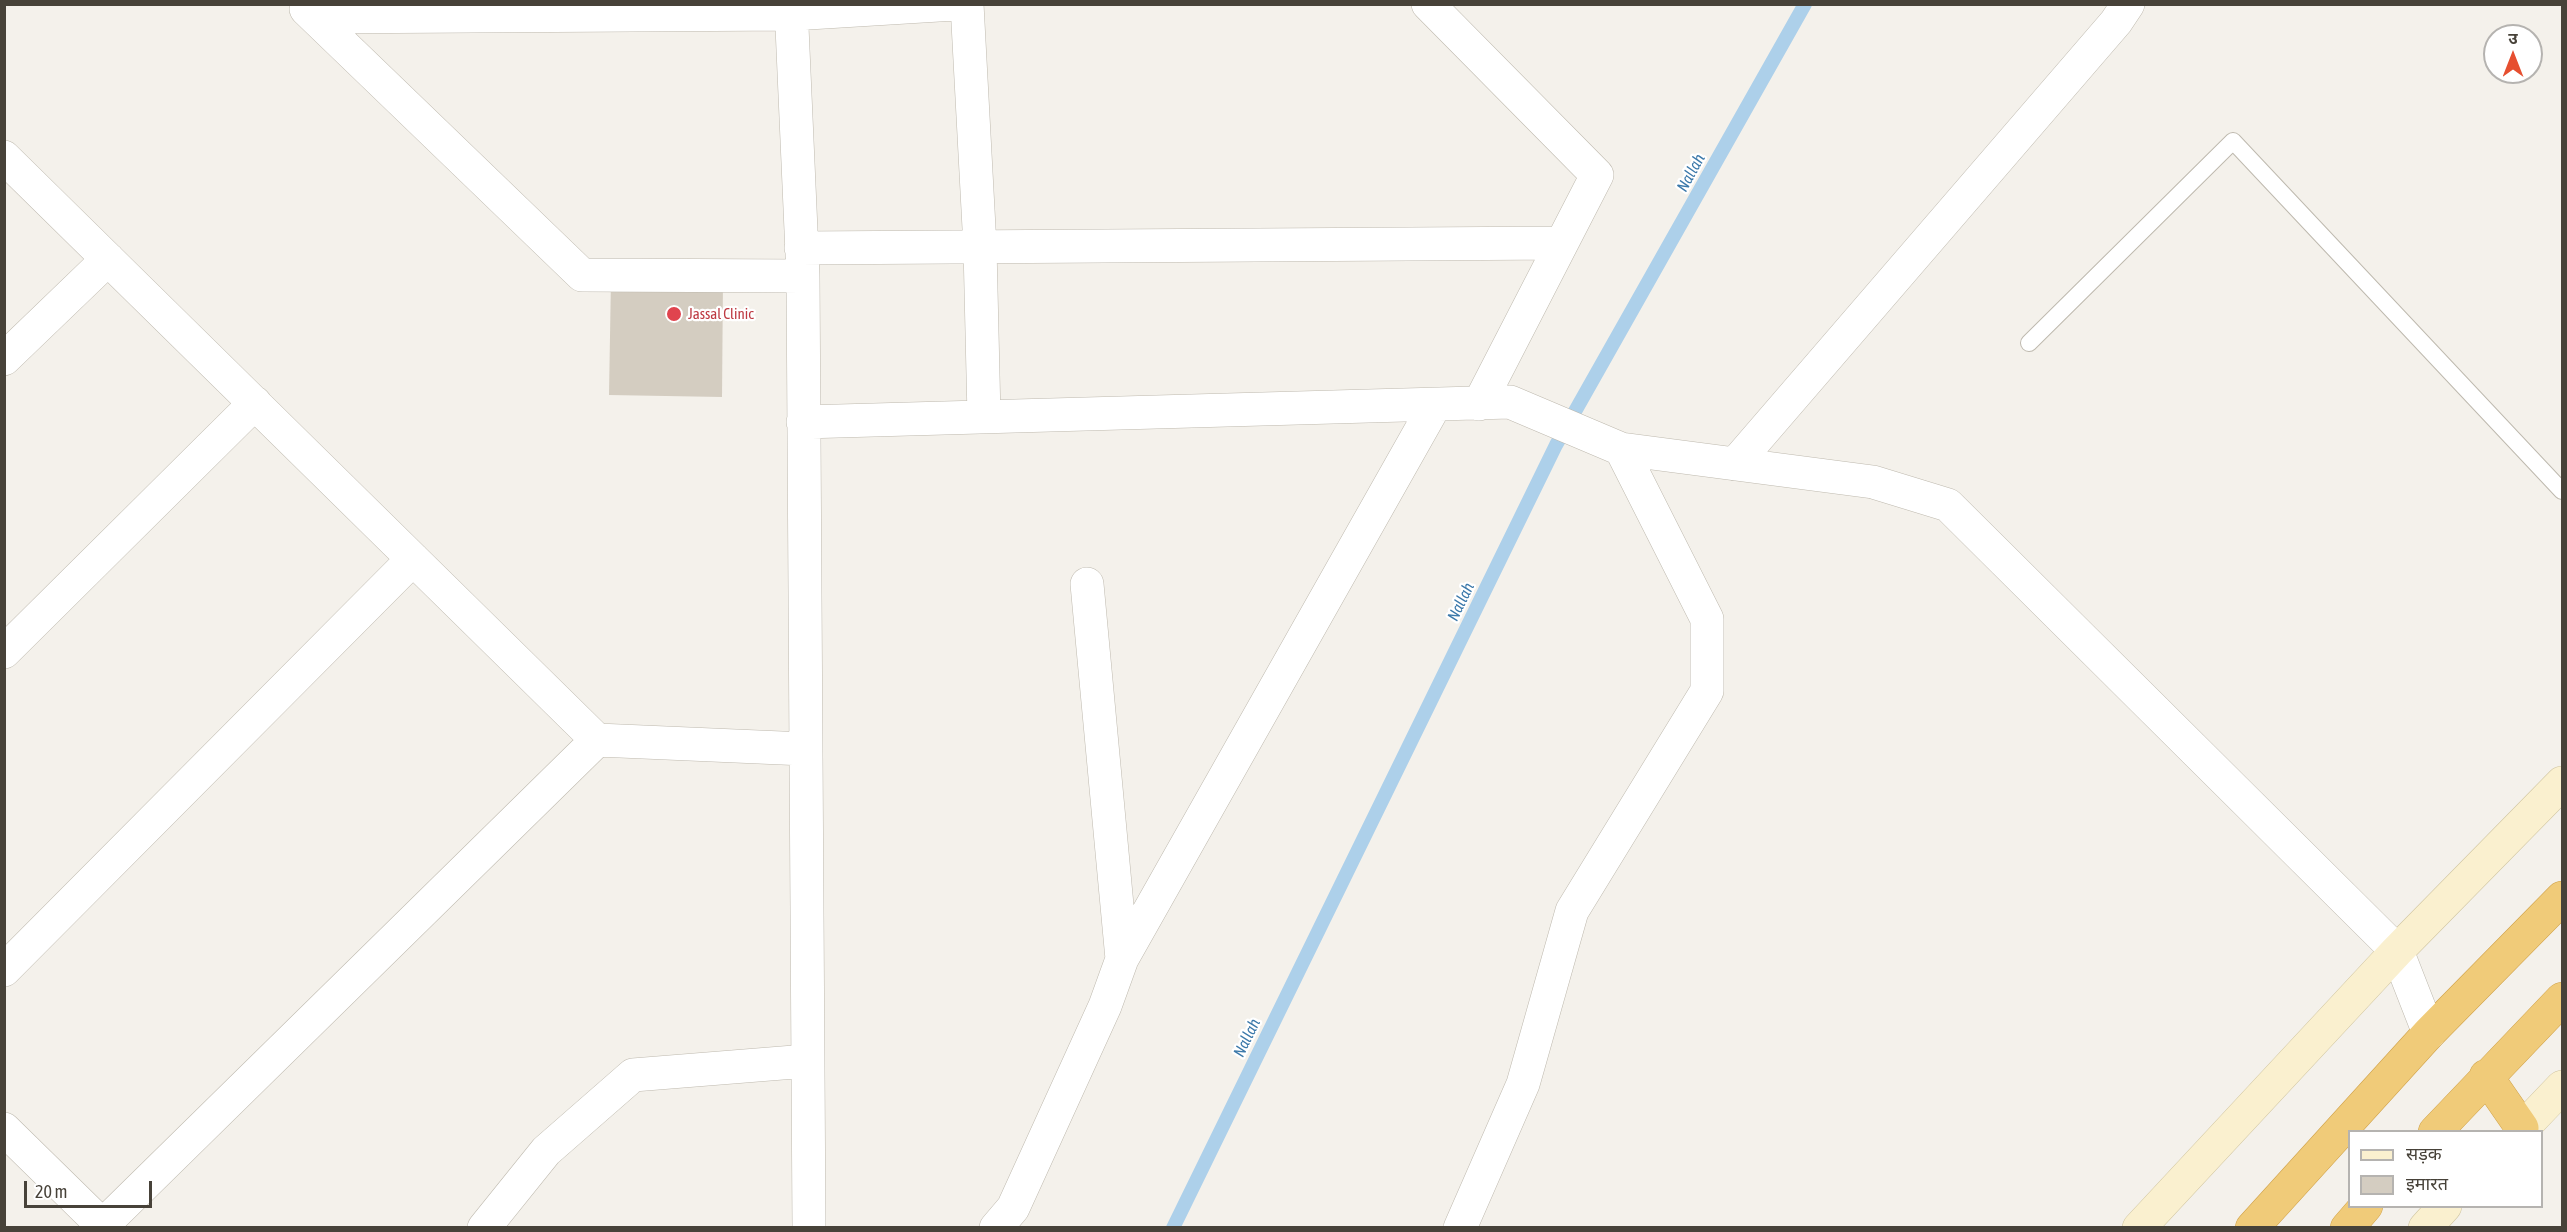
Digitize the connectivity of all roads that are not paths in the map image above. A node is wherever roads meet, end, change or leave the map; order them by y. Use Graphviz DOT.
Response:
graph roads {
  1 [pos="955,4"];
  2 [pos="968,4"];
  3 [pos="1428,4"];
  4 [pos="2128,4"];
  5 [pos="791,9"];
  6 [pos="308,11"];
  7 [pos="4,157"];
  8 [pos="1561,243"];
  9 [pos="980,247"];
  10 [pos="108,259"];
  11 [pos="802,262"];
  12 [pos="2029,343"];
  13 [pos="4,359"];
  14 [pos="255,403"];
  15 [pos="1479,404"];
  16 [pos="1435,405"];
  17 [pos="984,417"];
  18 [pos="803,422"];
  19 [pos="1621,449"];
  20 [pos="1735,464"];
  21 [pos="2562,491"];
  22 [pos="413,559"];
  23 [pos="1087,584"];
  24 [pos="4,651"];
  25 [pos="597,740"];
  26 [pos="805,749"];
  27 [pos="2562,783"];
  28 [pos="2562,898"];
  29 [pos="2397,951"];
  30 [pos="1122,959"];
  31 [pos="4,970"];
  32 [pos="2562,999"];
  33 [pos="2429,1033"];
  34 [pos="807,1061"];
  35 [pos="2486,1076"];
  36 [pos="2562,1087"];
  37 [pos="2562,1107"];
  38 [pos="4,1129"];
  39 [pos="2436,1130"];
  40 [pos="2520,1130"];
  41 [pos="2364,1208"];
  42 [pos="2443,1208"];
  43 [pos="101,1226"];
  44 [pos="484,1227"];
  45 [pos="809,1227"];
  46 [pos="996,1227"];
  47 [pos="1460,1227"];
  48 [pos="2139,1227"];
  49 [pos="2252,1227"];
  50 [pos="2347,1227"];
  51 [pos="2425,1227"];
  1 -- 5 [label="street"];
  2 -- 9 [label="street"];
  3 -- 8 [label="street"];
  4 -- 20 [label="street"];
  5 -- 6 [label="street"];
  5 -- 11 [label="street"];
  6 -- 11 [label="street"];
  7 -- 10 [label="street"];
  8 -- 9 [label="street"];
  8 -- 15 [label="street"];
  9 -- 11 [label="street"];
  9 -- 17 [label="street"];
  10 -- 13 [label="street"];
  10 -- 14 [label="street"];
  11 -- 18 [label="street"];
  12 -- 21 [label="lane"];
  14 -- 22 [label="street"];
  14 -- 24 [label="street"];
  15 -- 16 [label="street"];
  15 -- 19 [label="street"];
  16 -- 17 [label="street"];
  16 -- 30 [label="street"];
  17 -- 18 [label="street"];
  18 -- 26 [label="street"];
  19 -- 20 [label="street"];
  19 -- 47 [label="street"];
  20 -- 29 [label="street"];
  22 -- 25 [label="street"];
  22 -- 31 [label="street"];
  23 -- 30 [label="street"];
  25 -- 26 [label="street"];
  25 -- 43 [label="street"];
  26 -- 34 [label="street"];
  27 -- 29 [label="street"];
  28 -- 33 [label="highway"];
  29 -- 33 [label="street"];
  29 -- 48 [label="street"];
  30 -- 46 [label="street"];
  32 -- 35 [label="highway"];
  33 -- 49 [label="highway"];
  34 -- 44 [label="street"];
  34 -- 45 [label="street"];
  35 -- 39 [label="highway"];
  35 -- 40 [label="highway"];
  36 -- 40 [label="street"];
  37 -- 40 [label="street"];
  38 -- 43 [label="street"];
  41 -- 50 [label="highway"];
  42 -- 51 [label="street"];
}
